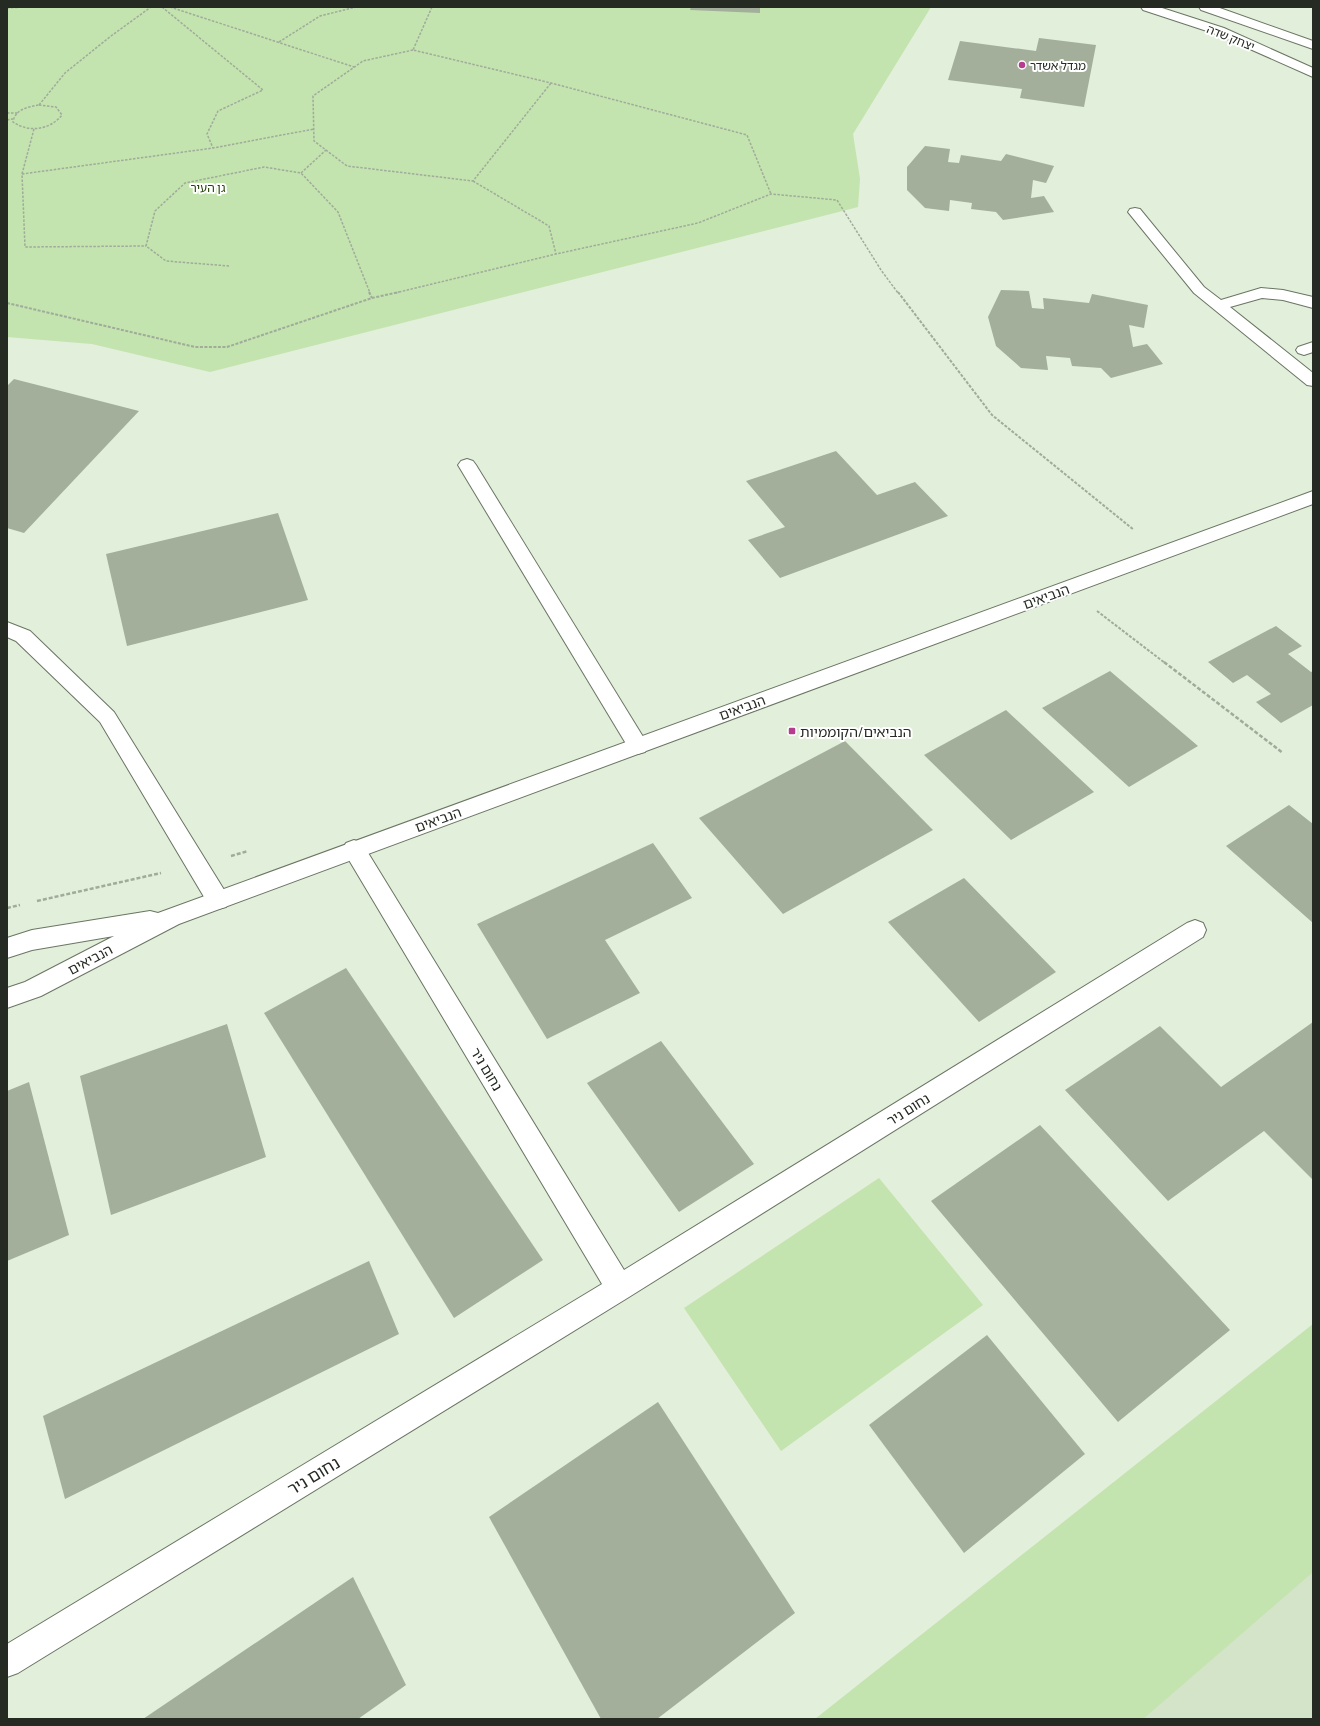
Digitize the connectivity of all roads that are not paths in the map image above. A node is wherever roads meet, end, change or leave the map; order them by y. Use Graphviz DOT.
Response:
graph roads {
  1 [pos="1146,7"];
  2 [pos="1205,7"];
  3 [pos="1313,45"];
  4 [pos="1313,73"];
  5 [pos="1135,212"];
  6 [pos="1313,303"];
  7 [pos="1218,306"];
  8 [pos="1313,381"];
  9 [pos="467,465"];
  10 [pos="1313,497"];
  11 [pos="12,637"];
  12 [pos="638,746"];
  13 [pos="354,849"];
  14 [pos="218,900"];
  15 [pos="171,917"];
  16 [pos="1195,930"];
  17 [pos="7,948"];
  18 [pos="7,998"];
  19 [pos="620,1288"];
  20 [pos="7,1662"];
  1 -- 4 [label="street, יצחק שדה"];
  2 -- 3 [label="street, יצחק שדה"];
  5 -- 7 [label="street"];
  6 -- 7 [label="street"];
  7 -- 8 [label="street"];
  9 -- 12 [label="street"];
  10 -- 12 [label="street, הנביאים"];
  11 -- 14 [label="street"];
  12 -- 13 [label="street, הנביאים"];
  13 -- 14 [label="street, הנביאים"];
  13 -- 19 [label="street, נחום ניר"];
  14 -- 15 [label="street, הנביאים"];
  15 -- 17 [label="street, הנביאים"];
  15 -- 18 [label="street, הנביאים"];
  16 -- 19 [label="street, נחום ניר"];
  19 -- 20 [label="street, נחום ניר"];
}
